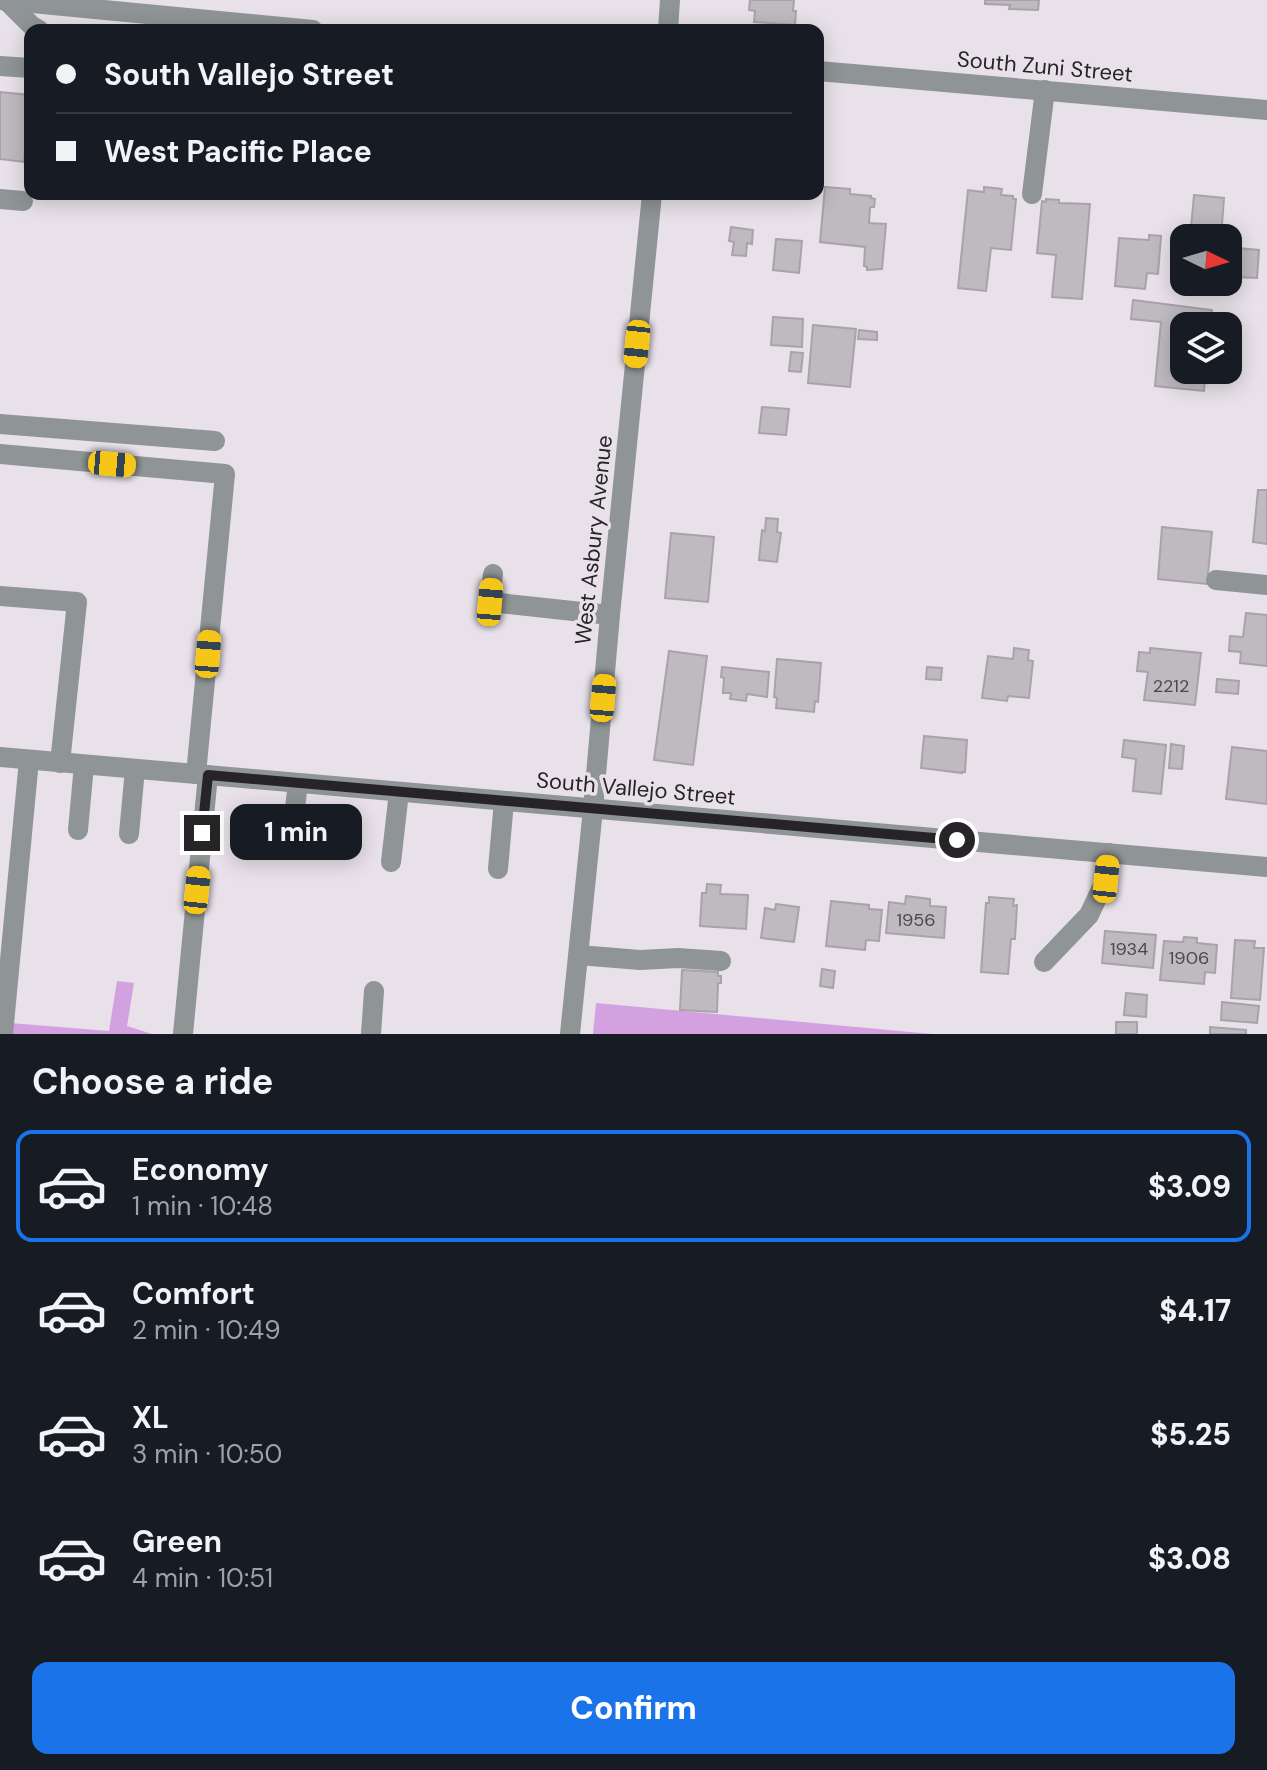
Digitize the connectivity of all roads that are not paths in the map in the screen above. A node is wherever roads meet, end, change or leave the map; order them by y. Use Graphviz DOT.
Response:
graph roads {
  1 [pos="0,0"];
  2 [pos="670,0"];
  3 [pos="7,1"];
  4 [pos="166,8"];
  5 [pos="30,24"];
  6 [pos="273,24"];
  7 [pos="668,24"];
  8 [pos="0,66"];
  9 [pos="24,68"];
  10 [pos="824,72"];
  11 [pos="1045,90"];
  12 [pos="1267,110"];
  13 [pos="1032,194"];
  14 [pos="0,199"];
  15 [pos="651,200"];
  16 [pos="23,201"];
  17 [pos="0,424"];
  18 [pos="215,441"];
  19 [pos="0,454"];
  20 [pos="493,574"];
  21 [pos="1216,580"];
  22 [pos="1267,585"];
  23 [pos="0,596"];
  24 [pos="610,615"];
  25 [pos="0,757"];
  26 [pos="29,760"];
  27 [pos="60,763"];
  28 [pos="84,765"];
  29 [pos="135,769"];
  30 [pos="202,775"];
  31 [pos="298,783"];
  32 [pos="399,792"];
  33 [pos="504,801"];
  34 [pos="593,809"];
  35 [pos="78,830"];
  36 [pos="129,834"];
  37 [pos="290,850"];
  38 [pos="1109,853"];
  39 [pos="391,862"];
  40 [pos="1267,867"];
  41 [pos="498,869"];
  42 [pos="579,955"];
  43 [pos="721,961"];
  44 [pos="1044,962"];
  45 [pos="374,991"];
  46 [pos="3,1034"];
  47 [pos="183,1034"];
  48 [pos="371,1034"];
  49 [pos="570,1034"];
  1 -- 3 [label="street"];
  2 -- 7 [label="street"];
  3 -- 4 [label="street"];
  3 -- 5 [label="street"];
  4 -- 6 [label="street"];
  8 -- 9 [label="street"];
  10 -- 11 [label="street, South Zuni Street"];
  11 -- 12 [label="street, South Zuni Street"];
  11 -- 13 [label="street"];
  14 -- 16 [label="street"];
  15 -- 24 [label="street, West Asbury Avenue"];
  17 -- 18 [label="street"];
  19 -- 30 [label="street"];
  20 -- 24 [label="street"];
  21 -- 22 [label="street"];
  23 -- 27 [label="street"];
  24 -- 34 [label="street, West Asbury Avenue"];
  25 -- 26 [label="street, South Vallejo Street"];
  26 -- 27 [label="street, South Vallejo Street"];
  26 -- 46 [label="street"];
  27 -- 28 [label="street, South Vallejo Street"];
  28 -- 29 [label="street, South Vallejo Street"];
  28 -- 35 [label="street"];
  29 -- 30 [label="street, South Vallejo Street"];
  29 -- 36 [label="street"];
  30 -- 31 [label="street, South Vallejo Street"];
  30 -- 47 [label="street"];
  31 -- 32 [label="street, South Vallejo Street"];
  31 -- 37 [label="street"];
  32 -- 33 [label="street, South Vallejo Street"];
  32 -- 39 [label="street"];
  33 -- 34 [label="street, South Vallejo Street"];
  33 -- 41 [label="street"];
  34 -- 38 [label="street, South Vallejo Street"];
  34 -- 42 [label="street, West Asbury Avenue"];
  38 -- 40 [label="street, South Vallejo Street"];
  38 -- 44 [label="street"];
  42 -- 43 [label="street"];
  42 -- 49 [label="street, West Asbury Avenue"];
  45 -- 48 [label="street"];
}
